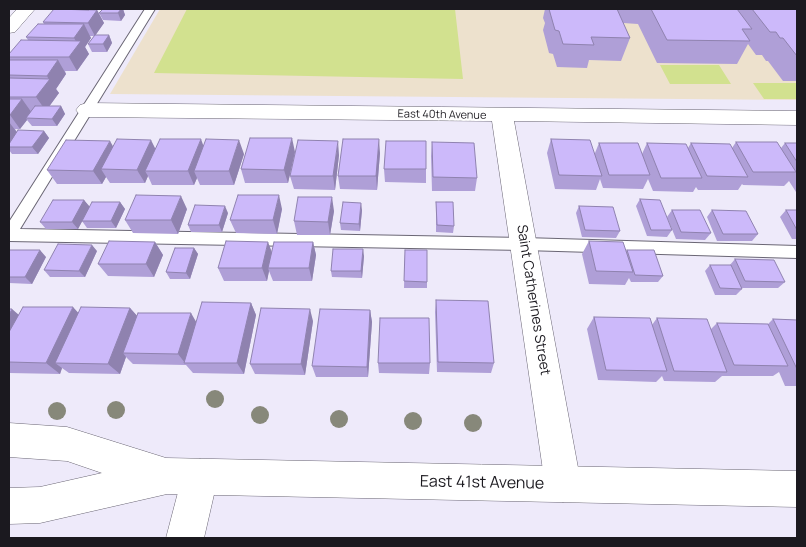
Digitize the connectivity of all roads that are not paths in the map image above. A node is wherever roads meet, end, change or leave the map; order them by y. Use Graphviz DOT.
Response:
graph roads {
  1 [pos="26,9"];
  2 [pos="150,9"];
  3 [pos="9,28"];
  4 [pos="87,110"];
  5 [pos="502,115"];
  6 [pos="797,118"];
  7 [pos="9,234"];
  8 [pos="524,244"];
  9 [pos="797,252"];
  10 [pos="9,440"];
  11 [pos="184,477"];
  12 [pos="563,484"];
  13 [pos="797,489"];
  14 [pos="9,506"];
  15 [pos="185,538"];
  1 -- 3 [label="street"];
  2 -- 4 [label="lane"];
  4 -- 5 [label="street, East 40th Avenue"];
  4 -- 7 [label="lane"];
  5 -- 6 [label="street, East 40th Avenue"];
  5 -- 8 [label="street, Saint Catherines Street"];
  7 -- 8 [label="lane"];
  8 -- 9 [label="lane"];
  8 -- 12 [label="street, Saint Catherines Street"];
  10 -- 11 [label="street, East 41st Avenue"];
  11 -- 12 [label="street, East 41st Avenue"];
  11 -- 14 [label="street, East 41st Avenue"];
  11 -- 15 [label="street"];
  12 -- 13 [label="street, East 41st Avenue"];
}
